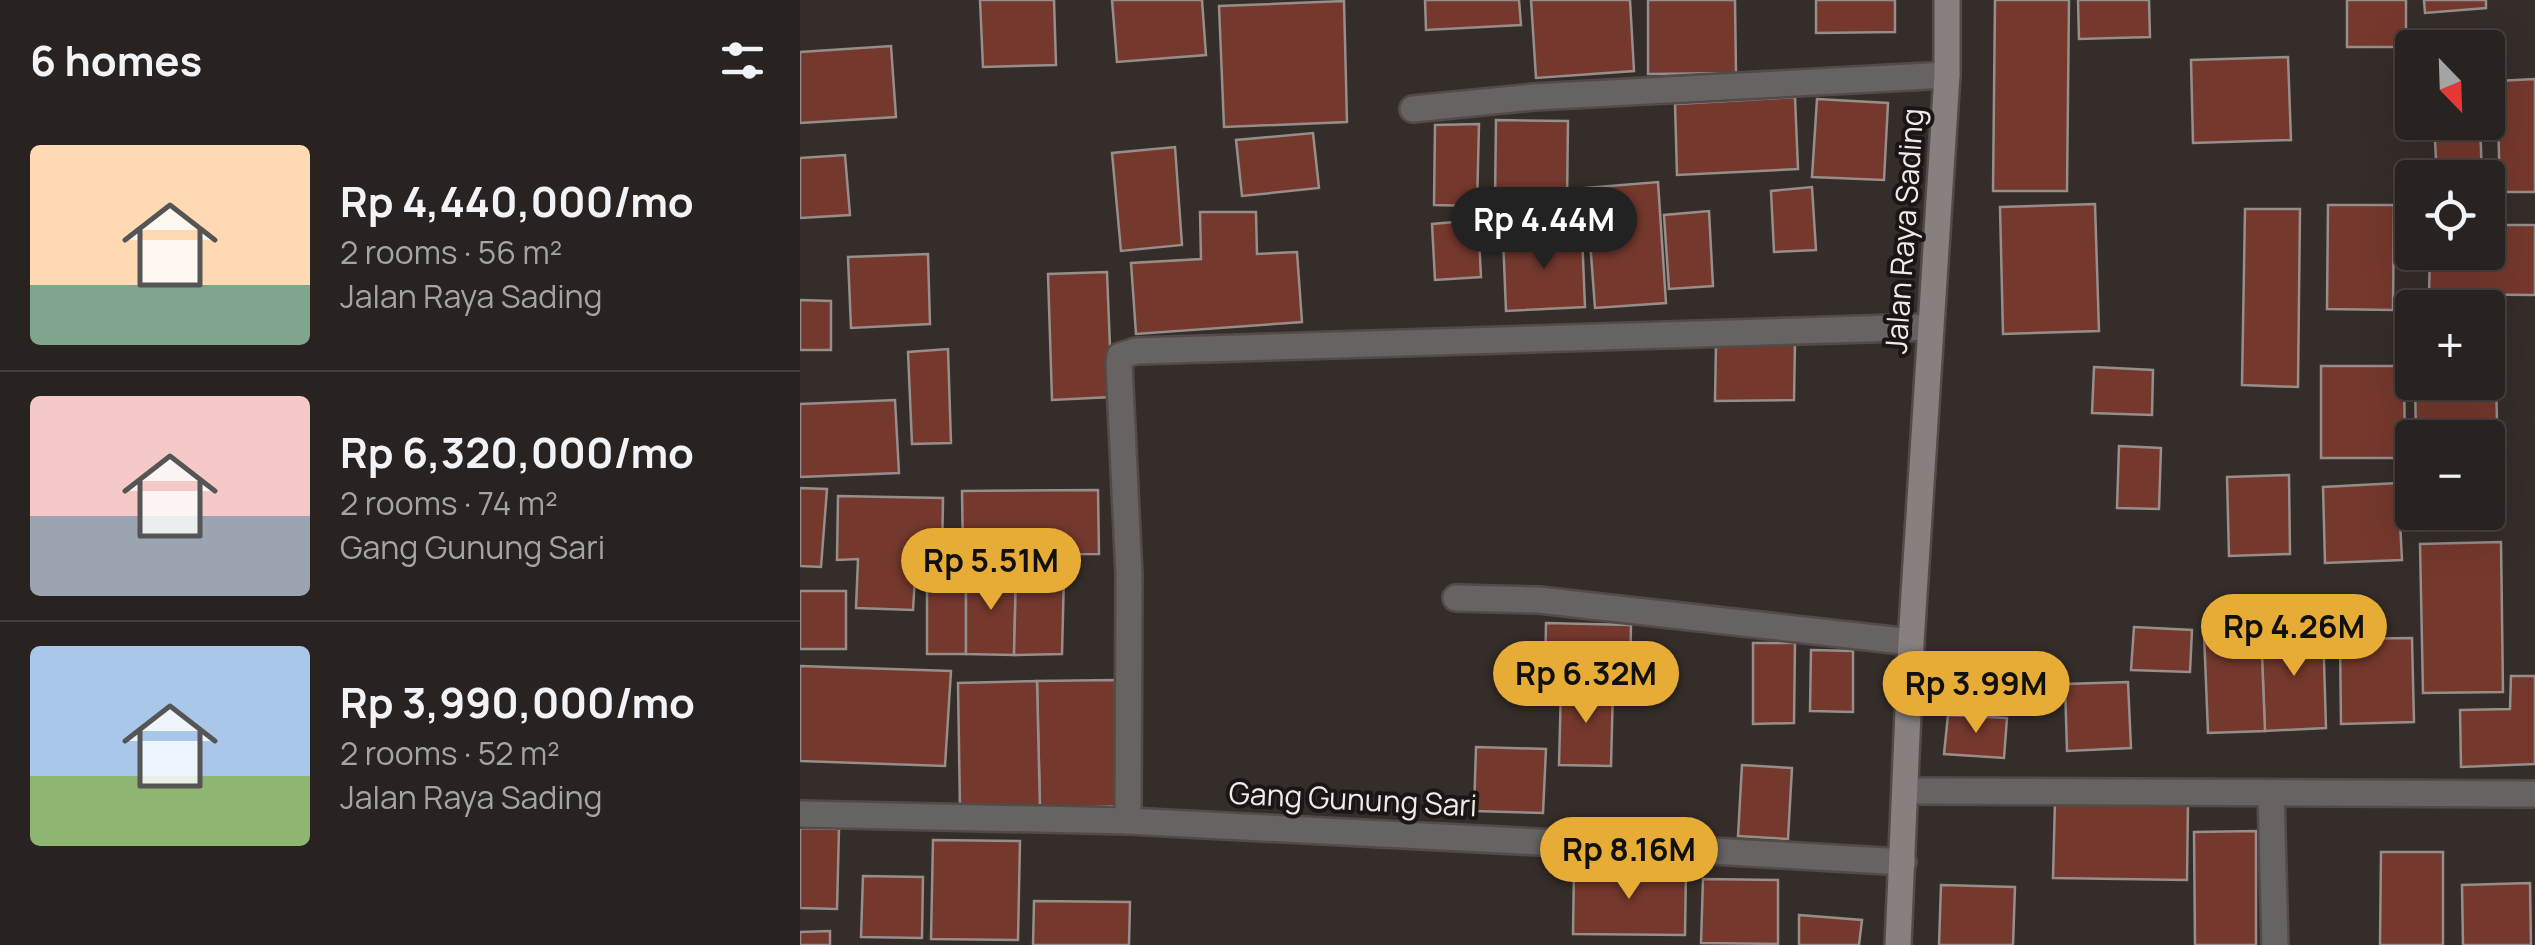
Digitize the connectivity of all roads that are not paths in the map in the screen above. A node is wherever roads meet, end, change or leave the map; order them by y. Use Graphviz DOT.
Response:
graph roads {
  1 [pos="1947,0"];
  2 [pos="1948,76"];
  3 [pos="1414,109"];
  4 [pos="1931,327"];
  5 [pos="1456,598"];
  6 [pos="1911,642"];
  7 [pos="1905,791"];
  8 [pos="2271,793"];
  9 [pos="2535,794"];
  10 [pos="800,814"];
  11 [pos="1128,822"];
  12 [pos="1902,862"];
  13 [pos="1898,945"];
  14 [pos="2275,945"];
  1 -- 2 [label="street, Jalan Raya Sading"];
  2 -- 3 [label="street"];
  2 -- 4 [label="street, Jalan Raya Sading"];
  4 -- 6 [label="street, Jalan Raya Sading"];
  4 -- 11 [label="street"];
  5 -- 6 [label="street"];
  6 -- 7 [label="street, Jalan Raya Sading"];
  7 -- 8 [label="street"];
  7 -- 12 [label="street, Jalan Raya Sading"];
  8 -- 9 [label="street"];
  8 -- 14 [label="street"];
  10 -- 11 [label="street, Gang Gunung Sari"];
  11 -- 12 [label="street, Gang Gunung Sari"];
  12 -- 13 [label="street, Jalan Raya Sading"];
}
